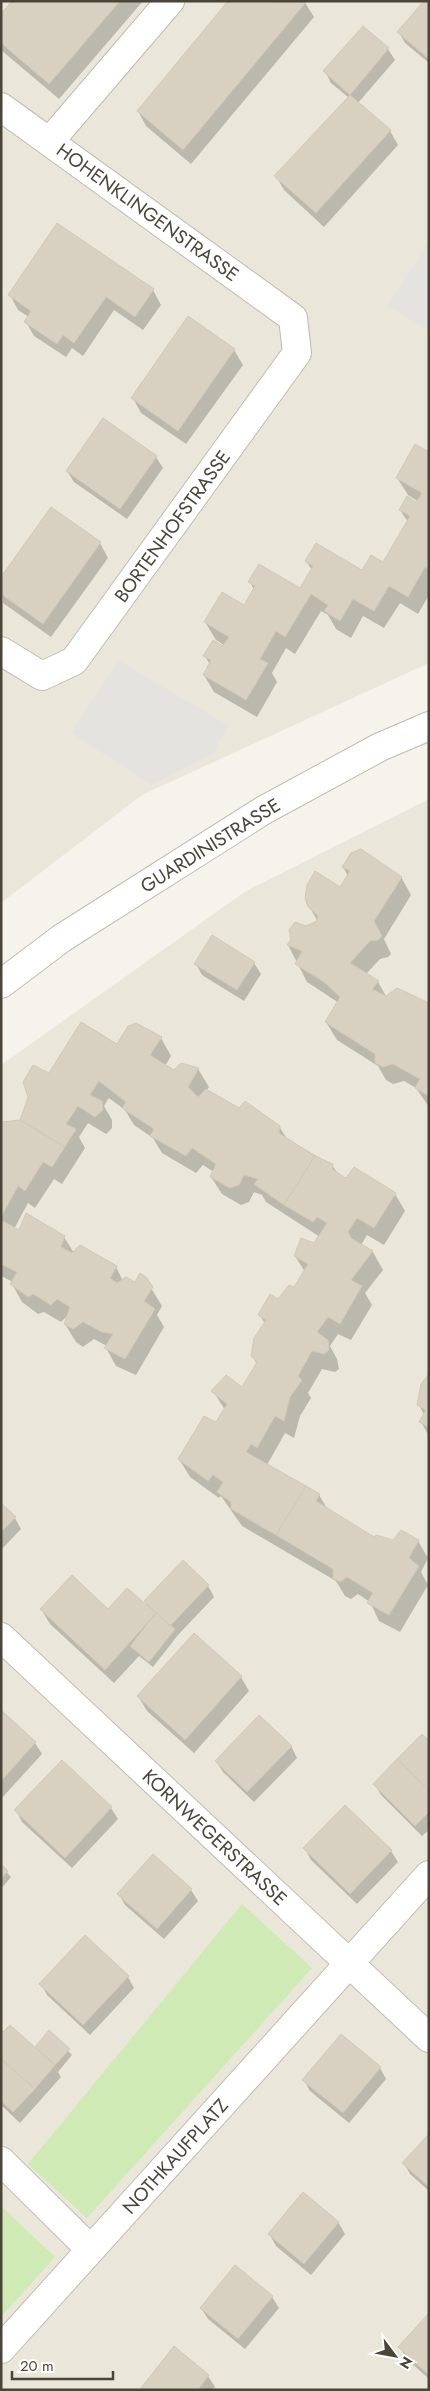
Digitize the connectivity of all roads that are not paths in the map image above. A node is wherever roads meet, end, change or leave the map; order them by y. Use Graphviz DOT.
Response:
graph roads {
  1 [pos="170,1"];
  2 [pos="1,106"];
  3 [pos="50,141"];
  4 [pos="294,318"];
  5 [pos="1,651"];
  6 [pos="429,726"];
  7 [pos="1,984"];
  8 [pos="1,1637"];
  9 [pos="429,1874"];
  10 [pos="350,1964"];
  11 [pos="429,2038"];
  12 [pos="1,2160"];
  13 [pos="90,2248"];
  14 [pos="1,2349"];
  1 -- 3 [label="street"];
  2 -- 3 [label="street, HOHENKLINGENSTRASSE"];
  3 -- 4 [label="street, HOHENKLINGENSTRASSE"];
  4 -- 5 [label="street, BORTENHOFSTRASSE"];
  6 -- 7 [label="street, GUARDINISTRASSE"];
  8 -- 10 [label="street, KORNWEGERSTRASSE"];
  9 -- 10 [label="street, NOTHKAUFPLATZ"];
  10 -- 11 [label="street, KORNWEGERSTRASSE"];
  10 -- 13 [label="street, NOTHKAUFPLATZ"];
  12 -- 13 [label="street"];
  13 -- 14 [label="street, NOTHKAUFPLATZ"];
}
